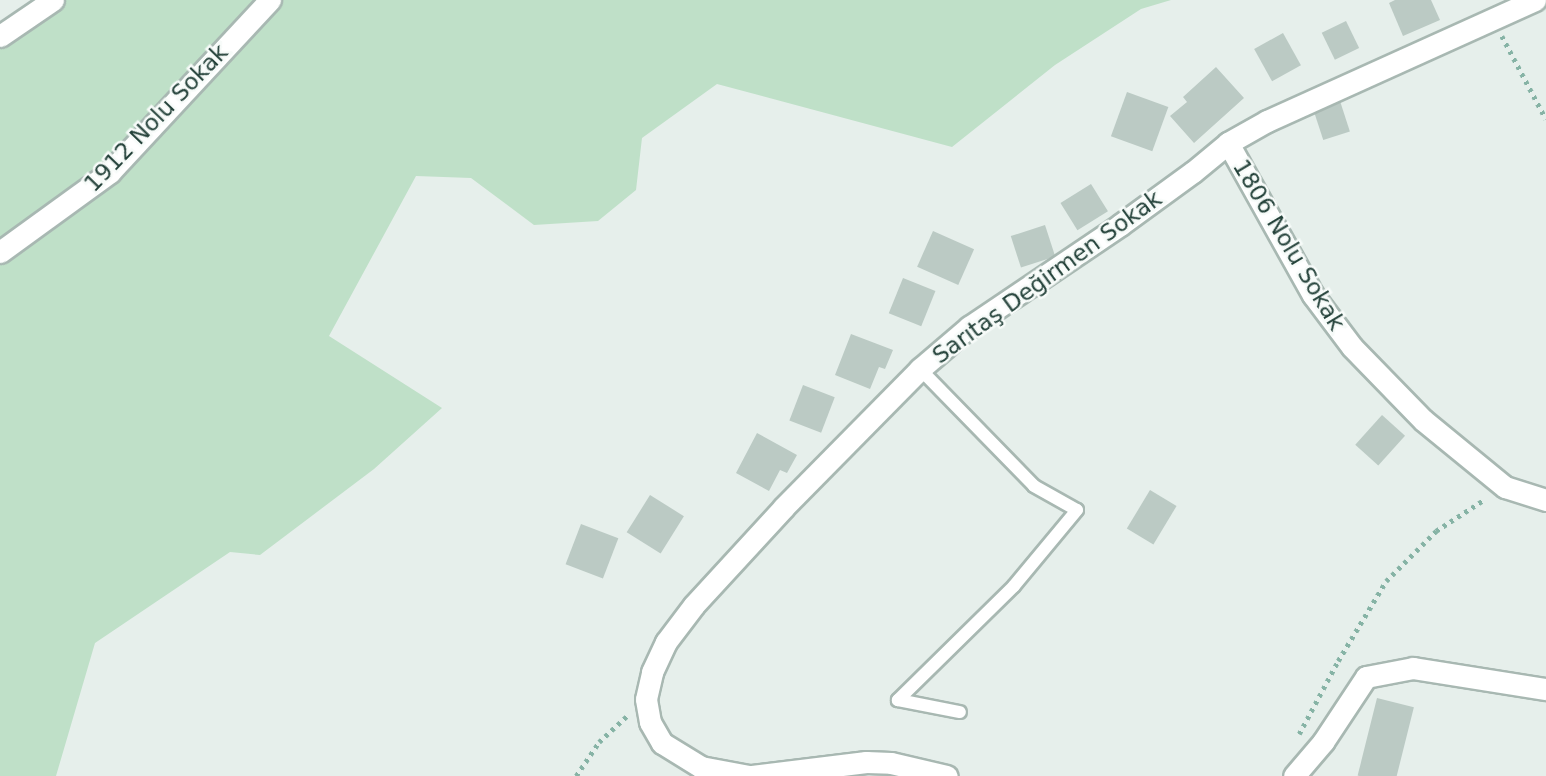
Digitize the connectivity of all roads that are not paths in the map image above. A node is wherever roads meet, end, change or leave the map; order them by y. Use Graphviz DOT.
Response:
graph roads {
  1 [pos="53,0"];
  2 [pos="270,0"];
  3 [pos="1535,0"];
  4 [pos="0,36"];
  5 [pos="1228,143"];
  6 [pos="0,252"];
  7 [pos="919,369"];
  8 [pos="1546,500"];
  9 [pos="1546,689"];
  10 [pos="960,712"];
  11 [pos="750,776"];
  12 [pos="947,776"];
  13 [pos="1294,776"];
  1 -- 4 [label="street"];
  2 -- 6 [label="street, 1912 Nolu Sokak"];
  3 -- 5 [label="street, Sarıtaş Değirmen Sokak"];
  5 -- 7 [label="street, Sarıtaş Değirmen Sokak"];
  5 -- 8 [label="street, 1806 Nolu Sokak"];
  7 -- 10 [label="lane"];
  7 -- 11 [label="street, Sarıtaş Değirmen Sokak"];
  9 -- 13 [label="street"];
  11 -- 12 [label="street"];
}
